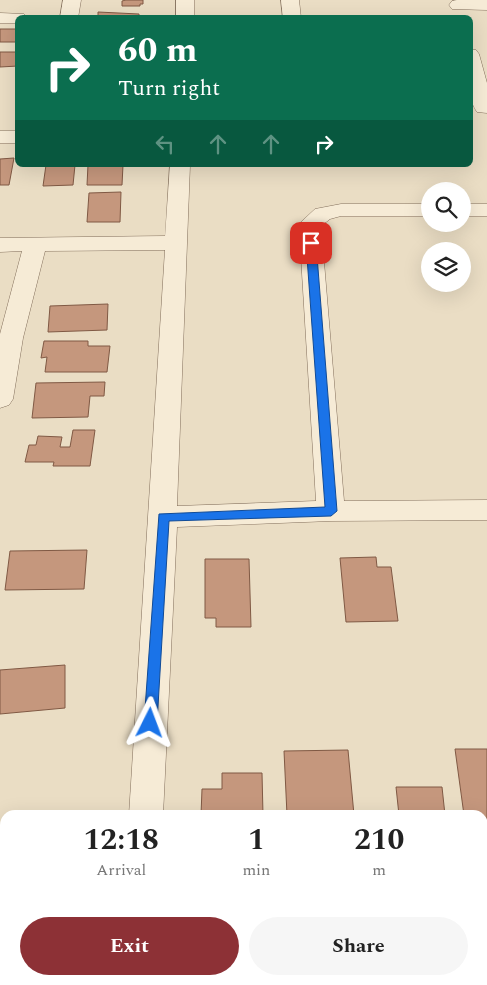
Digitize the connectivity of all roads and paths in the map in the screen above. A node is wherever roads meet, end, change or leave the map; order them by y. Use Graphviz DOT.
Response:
graph roads {
  1 [pos="72,0"];
  2 [pos="186,0"];
  3 [pos="290,0"];
  4 [pos="487,5"];
  5 [pos="458,7"];
  6 [pos="70,15"];
  7 [pos="185,15"];
  8 [pos="292,15"];
  9 [pos="0,18"];
  10 [pos="15,18"];
  11 [pos="473,70"];
  12 [pos="480,108"];
  13 [pos="0,137"];
  14 [pos="15,137"];
  15 [pos="180,167"];
  16 [pos="421,210"];
  17 [pos="471,210"];
  18 [pos="487,210"];
  19 [pos="176,243"];
  20 [pos="0,245"];
  21 [pos="35,245"];
  22 [pos="0,399"];
  23 [pos="487,510"];
  24 [pos="331,511"];
  25 [pos="163,517"];
  26 [pos="146,810"];
  1 -- 6 [label="street"];
  2 -- 7 [label="street"];
  3 -- 8 [label="street"];
  4 -- 5 [label="street"];
  9 -- 10 [label="street"];
  11 -- 12 [label="street"];
  13 -- 14 [label="street"];
  15 -- 19 [label="street"];
  16 -- 24 [label="street"];
  17 -- 18 [label="street"];
  19 -- 21 [label="street"];
  19 -- 25 [label="street"];
  20 -- 21 [label="street"];
  21 -- 22 [label="street"];
  23 -- 24 [label="street"];
  24 -- 25 [label="street"];
  25 -- 26 [label="street"];
}
